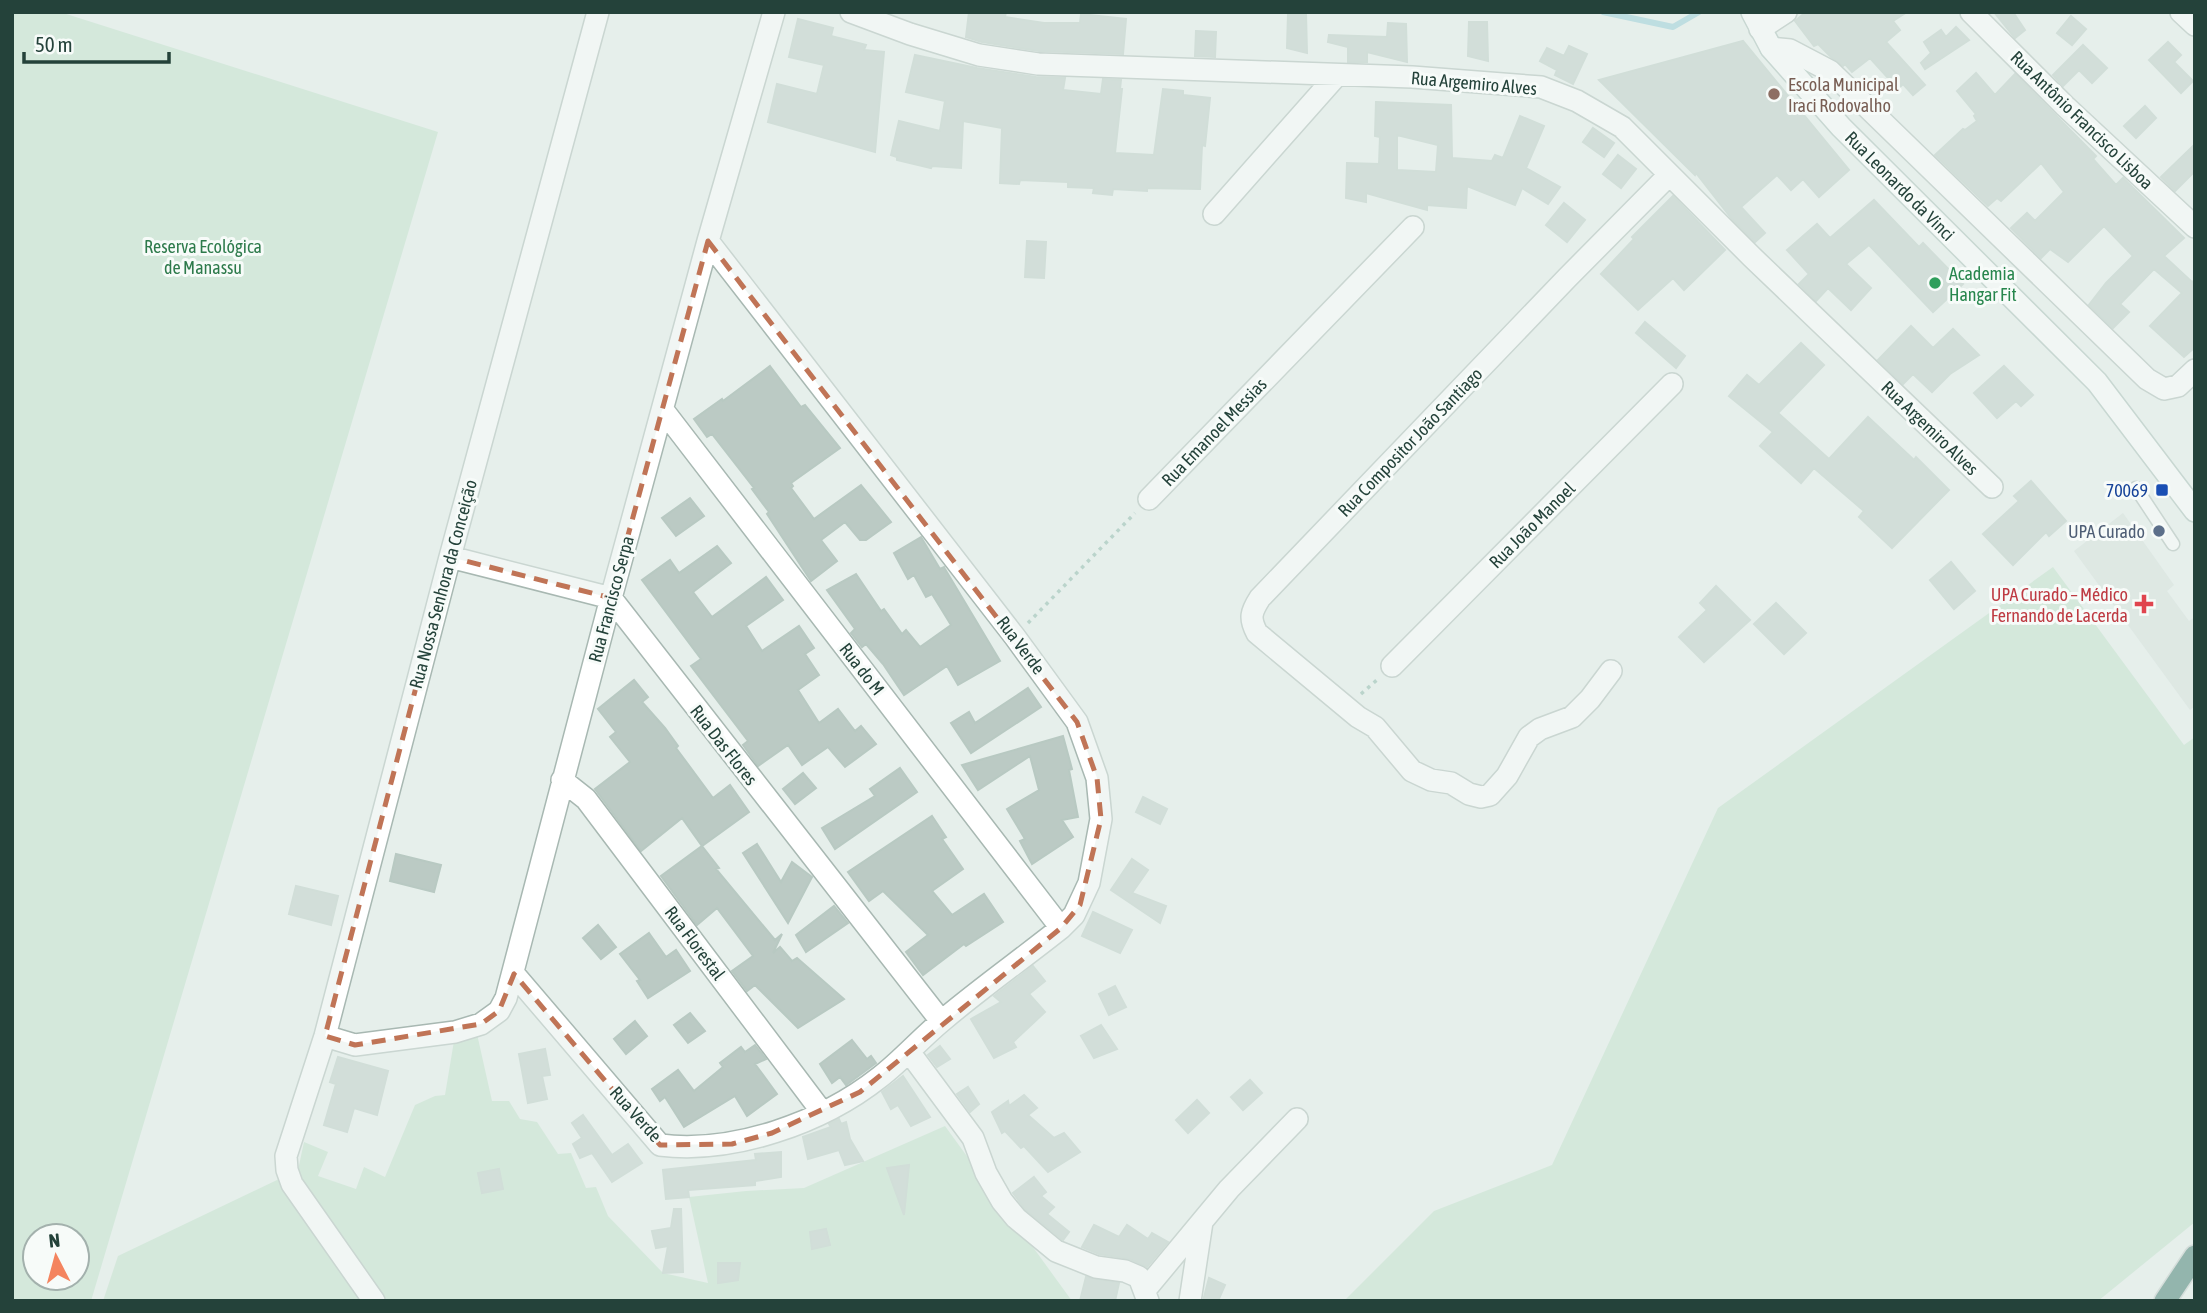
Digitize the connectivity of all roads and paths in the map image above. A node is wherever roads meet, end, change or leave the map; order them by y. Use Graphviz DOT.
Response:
graph roads {
  1 [pos="598,12"];
  2 [pos="774,12"];
  3 [pos="851,12"];
  4 [pos="1786,12"];
  5 [pos="1971,12"];
  6 [pos="2181,12"];
  7 [pos="1756,21"];
  8 [pos="2195,26"];
  9 [pos="1771,48"];
  10 [pos="1337,75"];
  11 [pos="1670,175"];
  12 [pos="1214,214"];
  13 [pos="1413,227"];
  14 [pos="2195,227"];
  15 [pos="708,241"];
  16 [pos="2195,370"];
  17 [pos="1672,384"];
  18 [pos="663,410"];
  19 [pos="1992,487"];
  20 [pos="2136,488"];
  21 [pos="1149,499"];
  22 [pos="2195,511"];
  23 [pos="2173,544"];
  24 [pos="450,557"];
  25 [pos="611,598"];
  26 [pos="1015,637"];
  27 [pos="1392,666"];
  28 [pos="1611,671"];
  29 [pos="1346,708"];
  30 [pos="562,779"];
  31 [pos="1062,928"];
  32 [pos="514,974"];
  33 [pos="941,1021"];
  34 [pos="325,1035"];
  35 [pos="910,1053"];
  36 [pos="822,1112"];
  37 [pos="1297,1119"];
  38 [pos="1202,1222"];
  39 [pos="2195,1256"];
  40 [pos="2195,1283"];
  41 [pos="1147,1295"];
  42 [pos="374,1301"];
  43 [pos="1190,1301"];
  44 [pos="2165,1301"];
  45 [pos="2174,1301"];
  1 -- 24 [label="street, Rua Nossa Senhora da Conceição"];
  2 -- 15 [label="street, Rua Francisco Serpa"];
  3 -- 10 [label="street, Rua Argemiro Alves"];
  4 -- 7 [label="street"];
  5 -- 14 [label="street, Rua Antônio Francisco Lisboa"];
  6 -- 8 [label="street"];
  7 -- 9 [label="street, Rua Leonardo da Vinci"];
  9 -- 16 [label="street"];
  9 -- 22 [label="street, Rua Leonardo da Vinci"];
  10 -- 11 [label="street, Rua Argemiro Alves"];
  10 -- 12 [label="street"];
  11 -- 19 [label="street, Rua Argemiro Alves"];
  11 -- 29 [label="street, Rua Compositor João Santiago"];
  13 -- 21 [label="street, Rua Emanoel Messias"];
  15 -- 18 [label="street, Rua Francisco Serpa"];
  15 -- 26 [label="street, Rua Verde"];
  17 -- 27 [label="street, Rua João Manoel"];
  18 -- 25 [label="street, Rua Francisco Serpa"];
  18 -- 31 [label="street, Rua do M"];
  20 -- 23 [label="lane"];
  21 -- 26 [label="path, Rua Emanoel Messias"];
  24 -- 25 [label="street"];
  24 -- 34 [label="street, Rua Nossa Senhora da Conceição"];
  25 -- 30 [label="street, Rua Francisco Serpa"];
  25 -- 33 [label="street, Rua Das Flores"];
  26 -- 31 [label="street, Rua Verde"];
  27 -- 29 [label="path"];
  28 -- 29 [label="street, Rua Compositor João Santiago"];
  30 -- 32 [label="street, Rua Francisco Serpa"];
  30 -- 36 [label="street, Rua Florestal"];
  31 -- 33 [label="street, Rua Verde"];
  32 -- 34 [label="street, Rua Francisco Serpa"];
  32 -- 36 [label="street, Rua Verde"];
  33 -- 35 [label="street, Rua Verde"];
  34 -- 42 [label="street, Rua Nossa Senhora da Conceição"];
  35 -- 36 [label="street, Rua Verde"];
  35 -- 41 [label="street"];
  37 -- 38 [label="street"];
  38 -- 41 [label="street"];
  38 -- 43 [label="street"];
  39 -- 44 [label="highway"];
  40 -- 45 [label="highway"];
}
